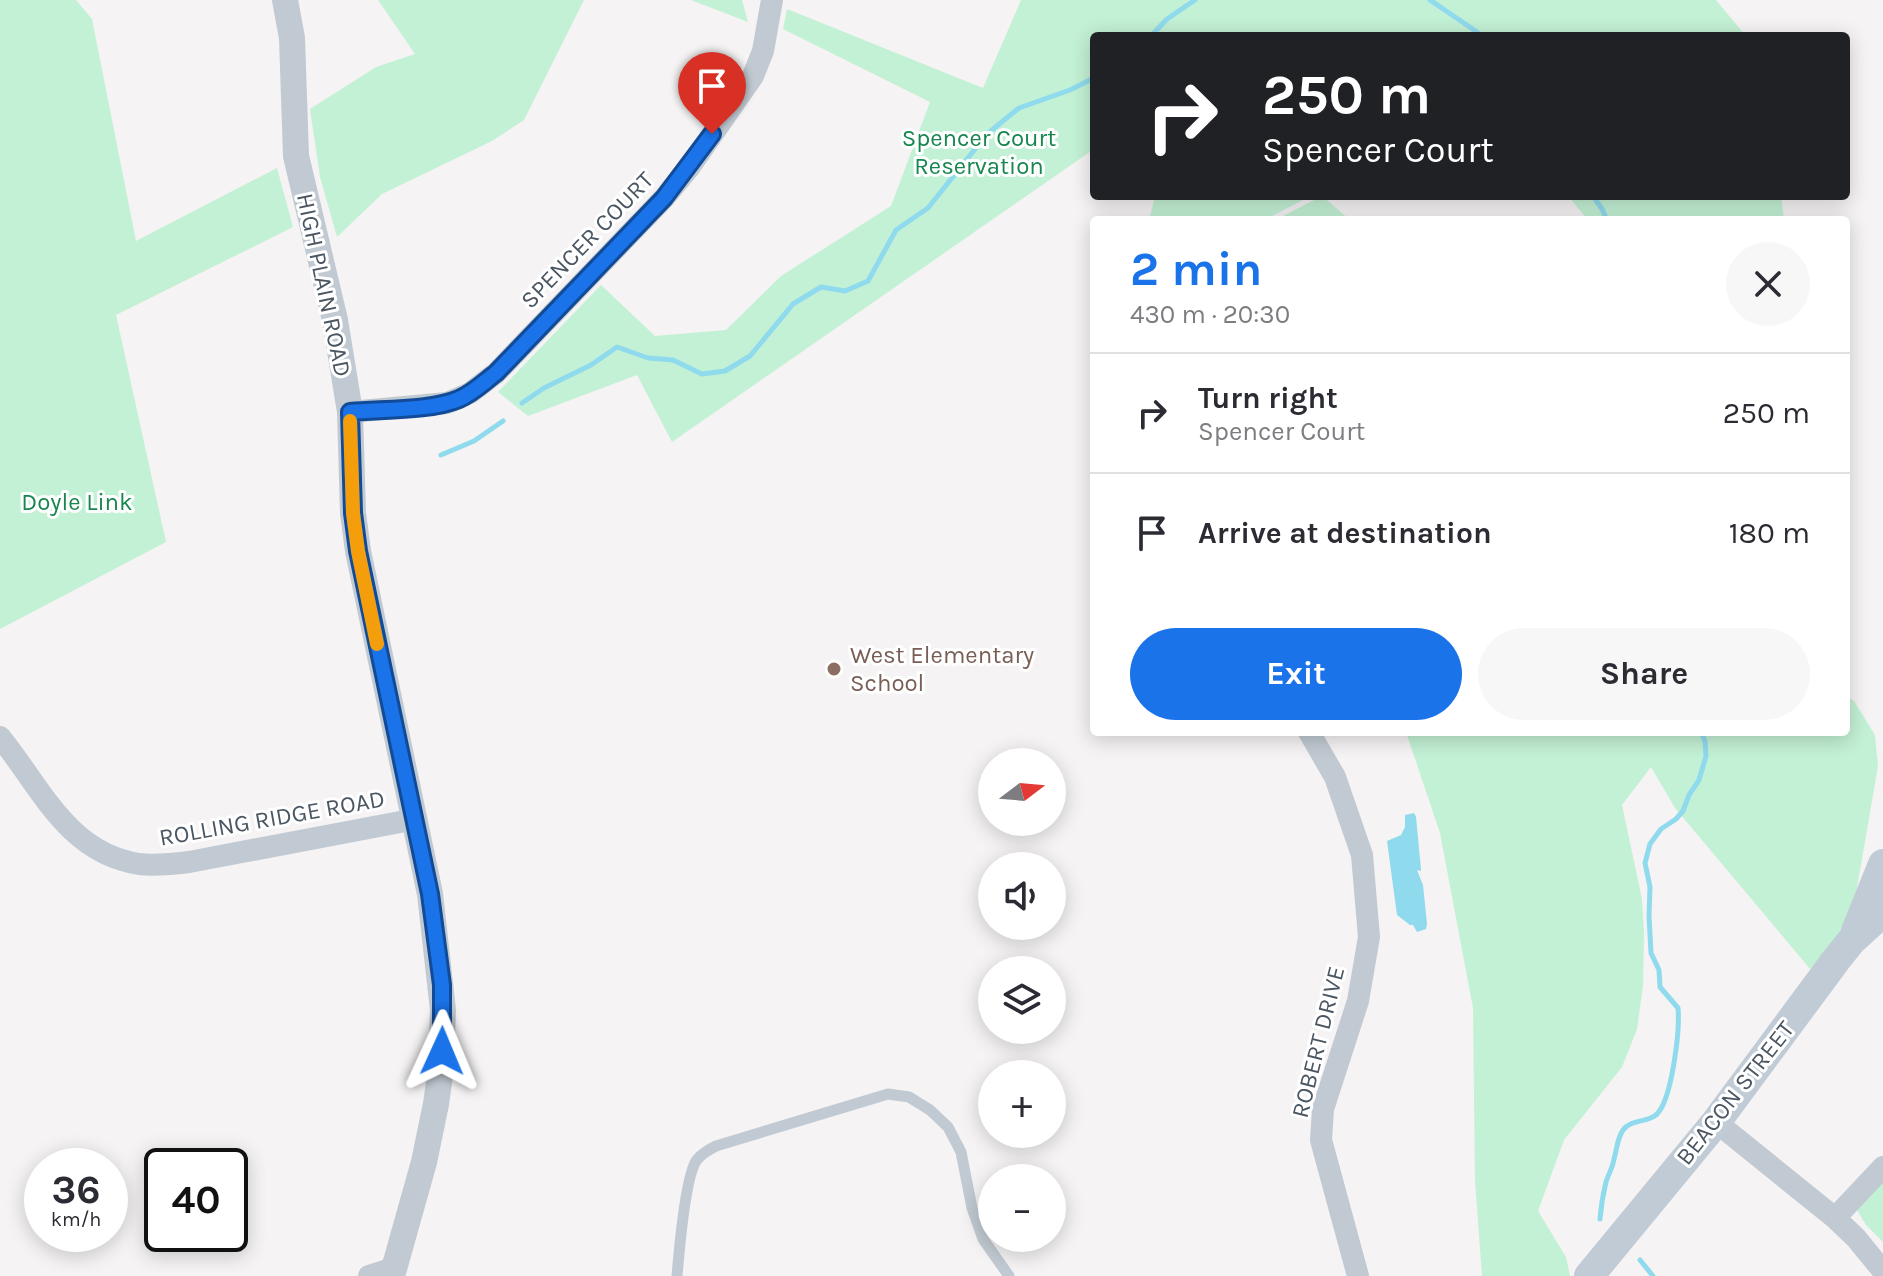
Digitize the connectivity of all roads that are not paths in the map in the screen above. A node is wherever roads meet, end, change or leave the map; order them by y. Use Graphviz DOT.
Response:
graph roads {
  1 [pos="285,0"];
  2 [pos="772,0"];
  3 [pos="350,412"];
  4 [pos="1311,736"];
  5 [pos="0,737"];
  6 [pos="416,819"];
  7 [pos="1883,864"];
  8 [pos="1883,912"];
  9 [pos="1852,940"];
  10 [pos="1716,1122"];
  11 [pos="1883,1167"];
  12 [pos="1835,1218"];
  13 [pos="1883,1271"];
  14 [pos="385,1273"];
  15 [pos="677,1276"];
  16 [pos="1009,1276"];
  17 [pos="1358,1276"];
  18 [pos="1589,1276"];
  1 -- 3 [label="street, HIGH PLAIN ROAD"];
  2 -- 3 [label="street, SPENCER COURT"];
  3 -- 6 [label="street, HIGH PLAIN ROAD"];
  4 -- 17 [label="street, ROBERT DRIVE"];
  5 -- 6 [label="street, ROLLING RIDGE ROAD"];
  6 -- 14 [label="street, HIGH PLAIN ROAD"];
  7 -- 9 [label="main road"];
  8 -- 9 [label="main road, BEACON STREET"];
  9 -- 10 [label="main road, BEACON STREET"];
  10 -- 12 [label="street"];
  10 -- 18 [label="main road, BEACON STREET"];
  11 -- 12 [label="street"];
  12 -- 13 [label="street"];
  15 -- 16 [label="lane"];
}
